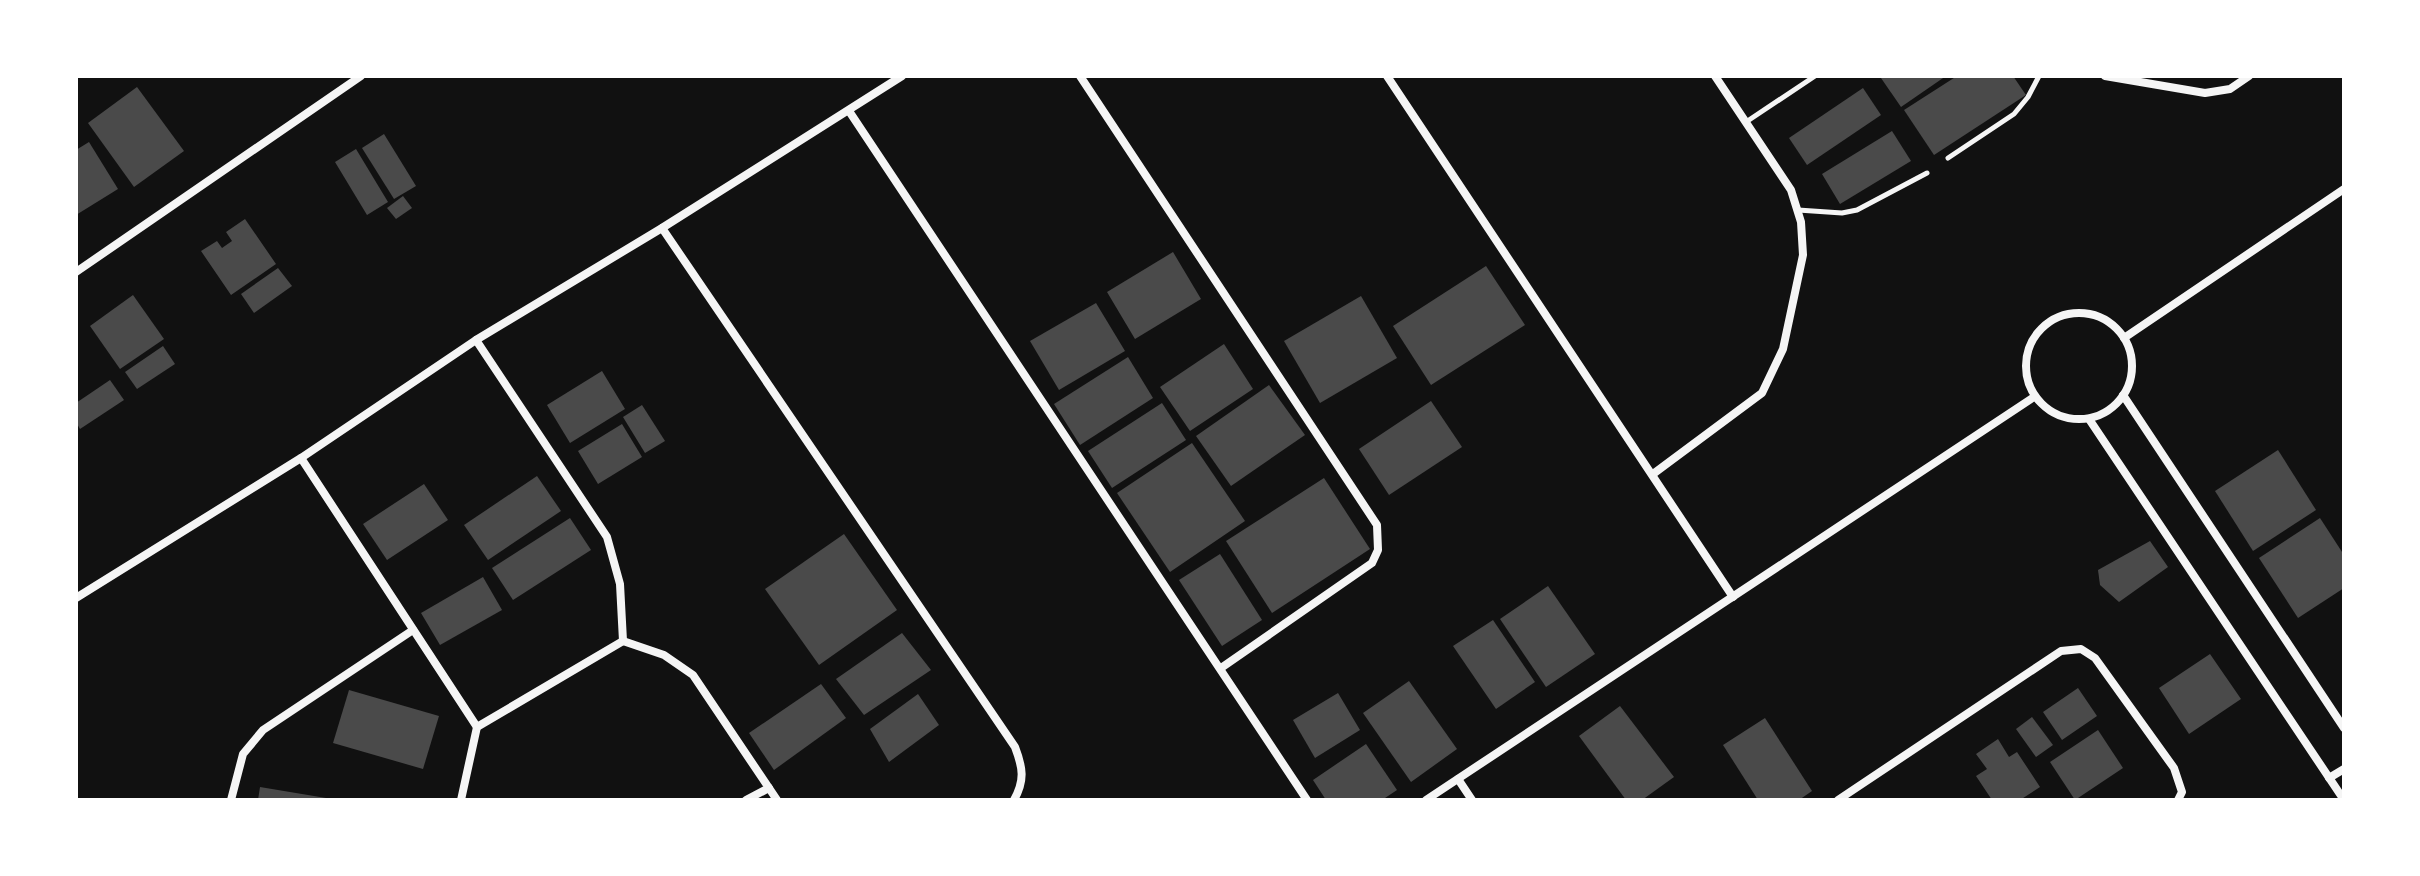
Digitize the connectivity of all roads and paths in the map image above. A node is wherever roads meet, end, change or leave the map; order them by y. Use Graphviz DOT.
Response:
graph roads {
  1 [pos="361,76"];
  2 [pos="902,76"];
  3 [pos="1080,76"];
  4 [pos="1387,76"];
  5 [pos="1715,76"];
  6 [pos="1815,76"];
  7 [pos="2039,76"];
  8 [pos="2105,76"];
  9 [pos="2249,76"];
  10 [pos="849,111"];
  11 [pos="1746,122"];
  12 [pos="1948,158"];
  13 [pos="1927,173"];
  14 [pos="2344,189"];
  15 [pos="1798,210"];
  16 [pos="662,228"];
  17 [pos="76,272"];
  18 [pos="2124,338"];
  19 [pos="476,340"];
  20 [pos="2123,395"];
  21 [pos="2034,397"];
  22 [pos="2089,419"];
  23 [pos="301,458"];
  24 [pos="1653,474"];
  25 [pos="1733,597"];
  26 [pos="76,598"];
  27 [pos="413,630"];
  28 [pos="623,641"];
  29 [pos="1221,668"];
  30 [pos="477,727"];
  31 [pos="2344,728"];
  32 [pos="2344,769"];
  33 [pos="2329,778"];
  34 [pos="1458,779"];
  35 [pos="769,788"];
  36 [pos="231,800"];
  37 [pos="461,800"];
  38 [pos="746,800"];
  39 [pos="777,800"];
  40 [pos="1014,800"];
  41 [pos="1307,800"];
  42 [pos="1426,800"];
  43 [pos="1472,800"];
  44 [pos="1838,800"];
  45 [pos="2178,800"];
  46 [pos="2344,800"];
  1 -- 17 [label="street"];
  2 -- 10 [label="street"];
  3 -- 29 [label="street"];
  4 -- 24 [label="street"];
  5 -- 11 [label="street"];
  6 -- 11 [label="lane"];
  7 -- 12 [label="lane"];
  8 -- 9 [label="street"];
  10 -- 16 [label="street"];
  10 -- 29 [label="street"];
  11 -- 15 [label="street"];
  13 -- 15 [label="lane"];
  14 -- 18 [label="street"];
  15 -- 24 [label="street"];
  16 -- 19 [label="street"];
  16 -- 40 [label="street"];
  18 -- 20 [label="street"];
  18 -- 21 [label="street"];
  19 -- 23 [label="street"];
  19 -- 28 [label="street"];
  20 -- 22 [label="street"];
  20 -- 31 [label="street"];
  21 -- 22 [label="street"];
  21 -- 25 [label="street"];
  22 -- 33 [label="street"];
  23 -- 26 [label="street"];
  23 -- 27 [label="street"];
  24 -- 25 [label="street"];
  25 -- 34 [label="street"];
  27 -- 30 [label="street"];
  27 -- 36 [label="street"];
  28 -- 30 [label="street"];
  28 -- 35 [label="street"];
  29 -- 41 [label="street"];
  30 -- 37 [label="street"];
  32 -- 33 [label="street"];
  33 -- 46 [label="street"];
  34 -- 42 [label="street"];
  34 -- 43 [label="street"];
  35 -- 38 [label="street"];
  35 -- 39 [label="street"];
  44 -- 45 [label="street"];
}
